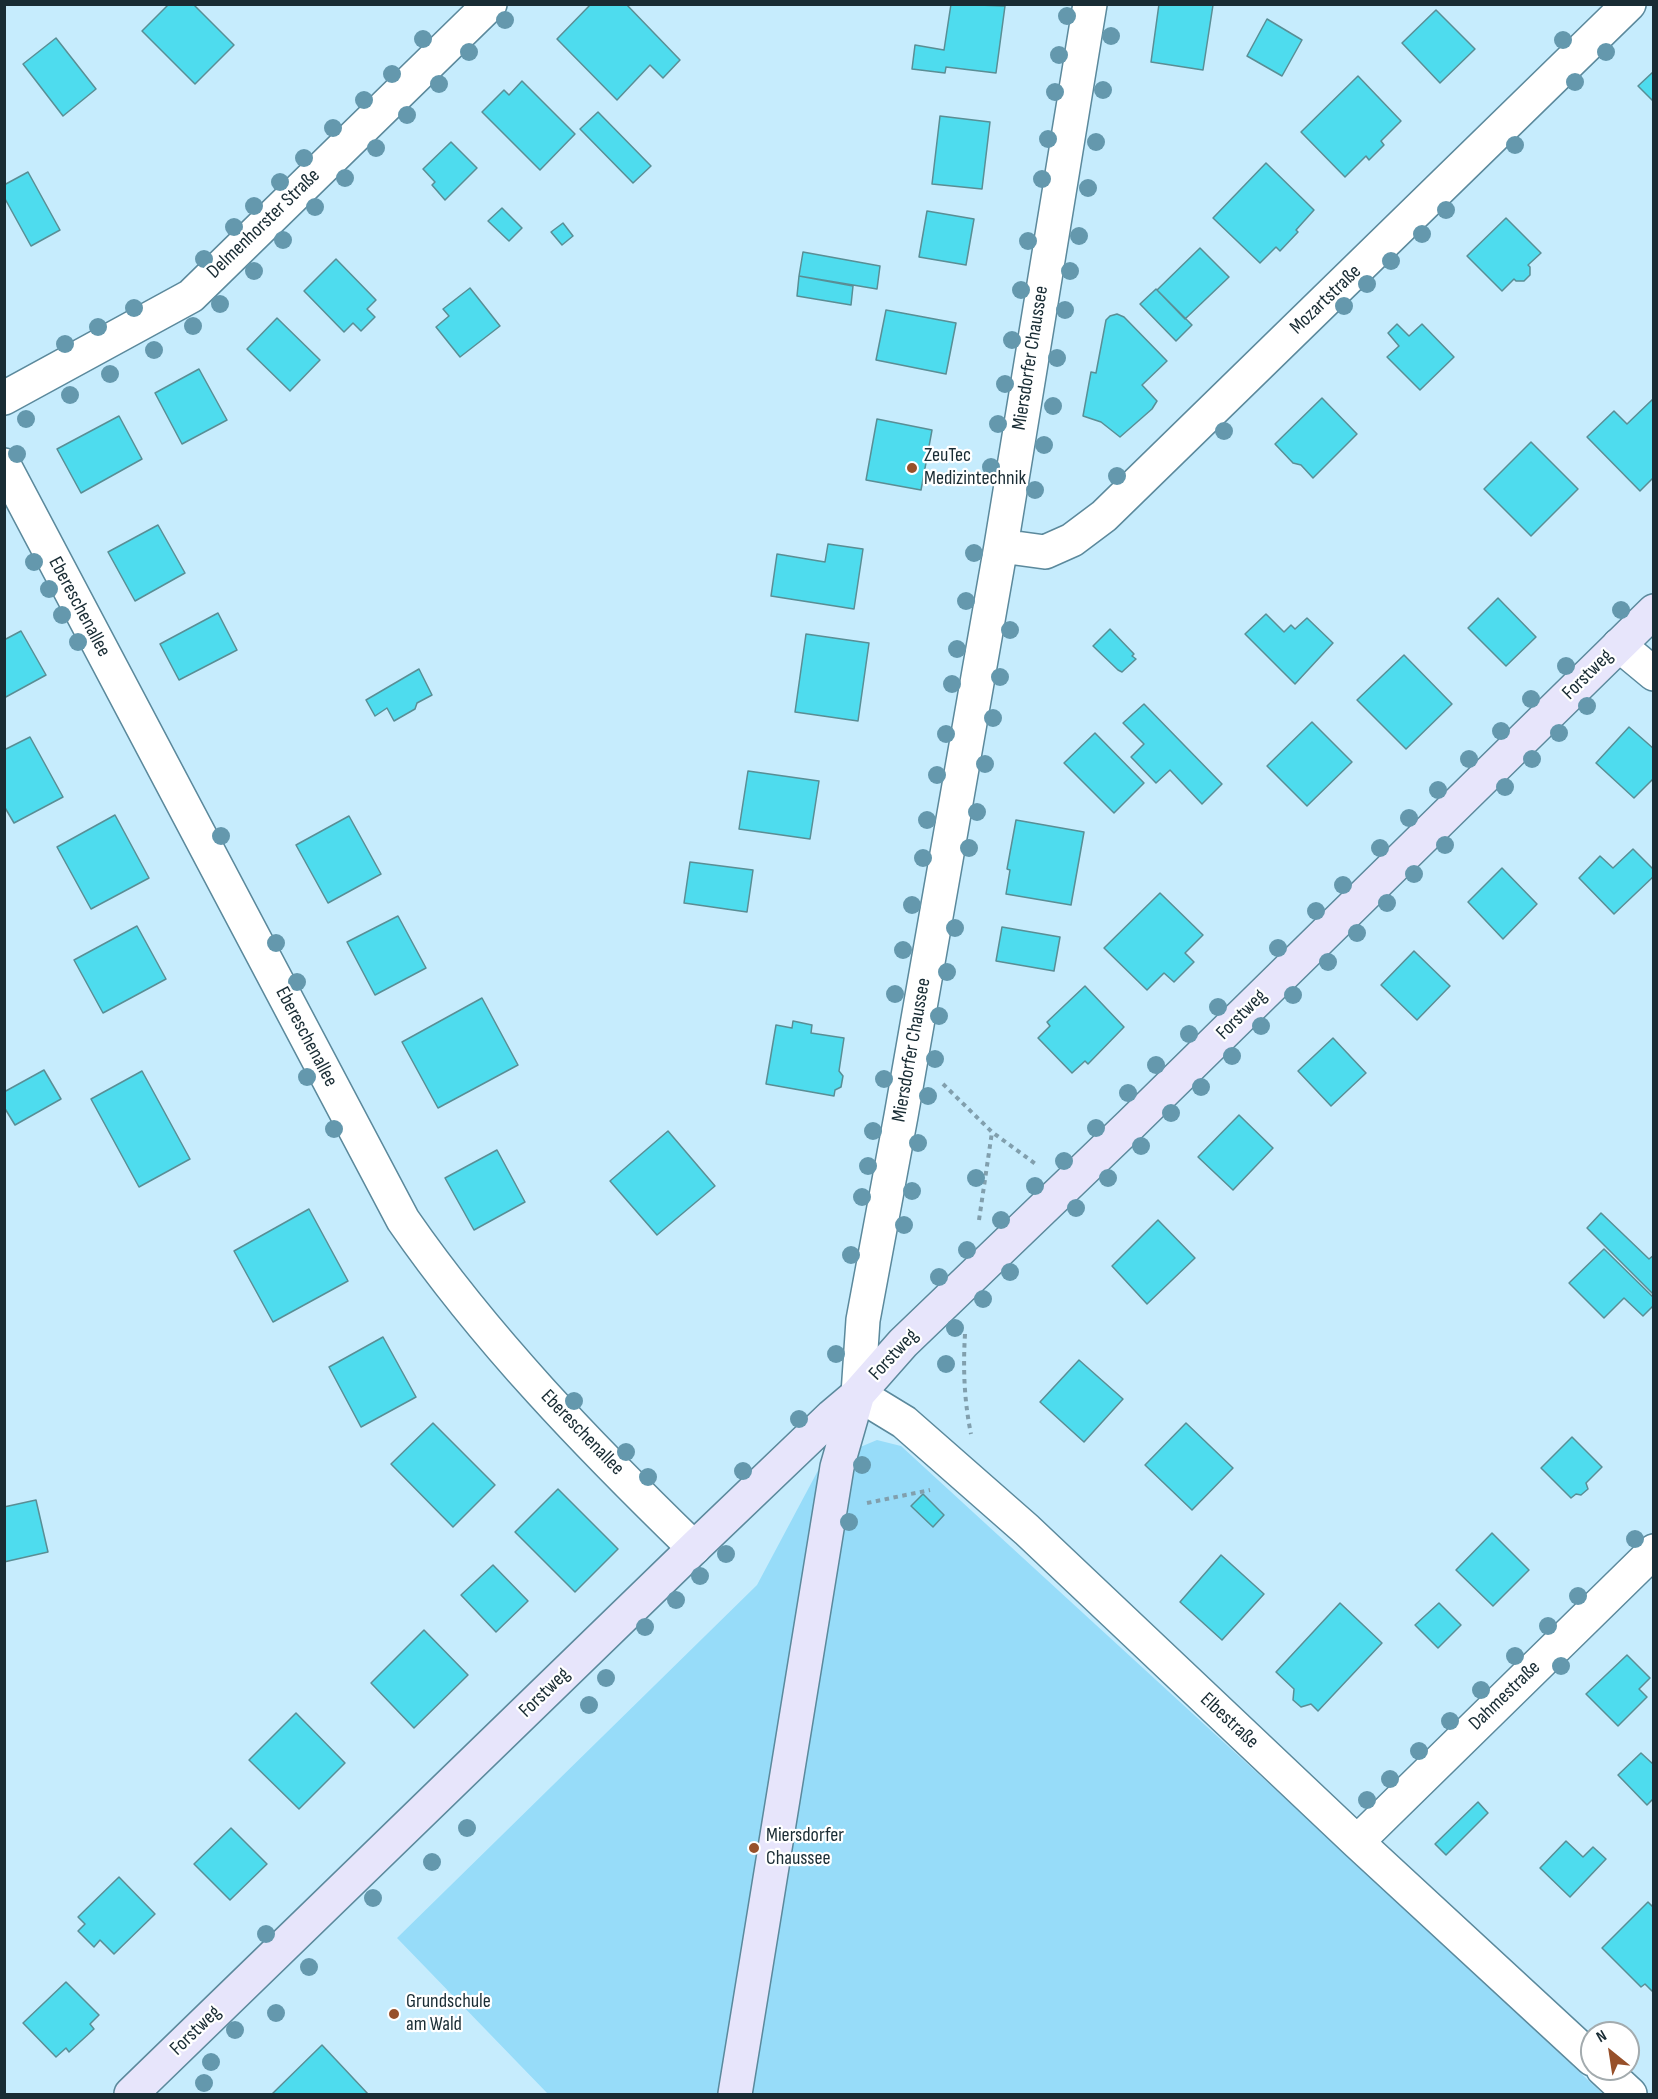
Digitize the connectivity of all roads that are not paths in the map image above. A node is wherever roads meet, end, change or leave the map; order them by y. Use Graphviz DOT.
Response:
graph roads {
  1 [pos="490,4"];
  2 [pos="1090,4"];
  3 [pos="1629,4"];
  4 [pos="4,398"];
  5 [pos="4,465"];
  6 [pos="1001,546"];
  7 [pos="1653,611"];
  8 [pos="1619,645"];
  9 [pos="1653,674"];
  10 [pos="858,1394"];
  11 [pos="694,1548"];
  12 [pos="1653,1551"];
  13 [pos="1357,1842"];
  14 [pos="1580,2048"];
  15 [pos="1616,2081"];
  16 [pos="130,2094"];
  17 [pos="735,2094"];
  18 [pos="1630,2094"];
  1 -- 4 [label="street, Delmenhorster Straße"];
  2 -- 6 [label="street, Miersdorfer Chaussee"];
  3 -- 6 [label="street, Mozartstraße"];
  5 -- 11 [label="street, Ebereschenallee"];
  6 -- 10 [label="street, Miersdorfer Chaussee"];
  7 -- 8 [label="main road, Forstweg"];
  8 -- 9 [label="street"];
  8 -- 10 [label="main road, Forstweg"];
  10 -- 11 [label="main road, Forstweg"];
  10 -- 13 [label="street, Elbestraße"];
  10 -- 17 [label="main road, Miersdorfer Chaussee"];
  11 -- 16 [label="main road, Forstweg"];
  12 -- 13 [label="street, Dahmestraße"];
  13 -- 14 [label="street, Elbestraße"];
  15 -- 18 [label="street"];
}
